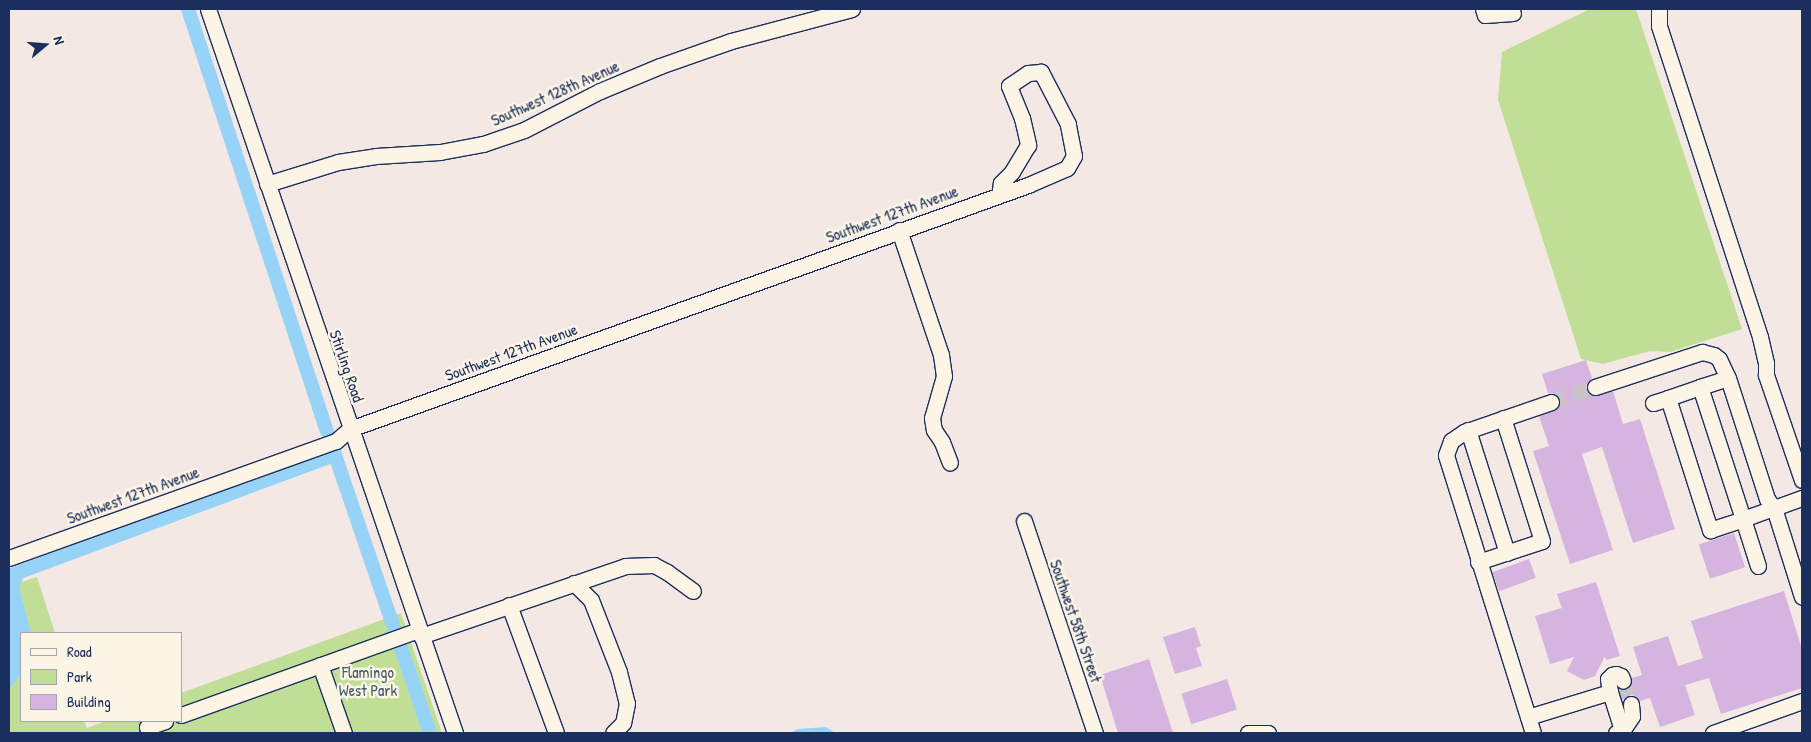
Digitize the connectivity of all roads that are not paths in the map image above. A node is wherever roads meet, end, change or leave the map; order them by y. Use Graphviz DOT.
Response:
graph roads {
  1 [pos="208,9"];
  2 [pos="852,9"];
  3 [pos="1660,9"];
  4 [pos="1484,12"];
  5 [pos="1513,13"];
  6 [pos="267,184"];
  7 [pos="998,195"];
  8 [pos="899,230"];
  9 [pos="1728,378"];
  10 [pos="1595,387"];
  11 [pos="1700,387"];
  12 [pos="1668,398"];
  13 [pos="1551,402"];
  14 [pos="1652,403"];
  15 [pos="1503,418"];
  16 [pos="350,429"];
  17 [pos="1468,430"];
  18 [pos="950,463"];
  19 [pos="1802,480"];
  20 [pos="1802,498"];
  21 [pos="1774,508"];
  22 [pos="1743,519"];
  23 [pos="1024,521"];
  24 [pos="1507,553"];
  25 [pos="9,558"];
  26 [pos="1478,562"];
  27 [pos="1758,566"];
  28 [pos="574,583"];
  29 [pos="692,591"];
  30 [pos="1802,597"];
  31 [pos="509,605"];
  32 [pos="420,633"];
  33 [pos="320,665"];
  34 [pos="1624,681"];
  35 [pos="1610,692"];
  36 [pos="1802,701"];
  37 [pos="1631,704"];
  38 [pos="182,715"];
  39 [pos="1528,717"];
  40 [pos="162,722"];
  41 [pos="1620,732"];
  42 [pos="149,733"];
  43 [pos="344,733"];
  44 [pos="455,733"];
  45 [pos="556,733"];
  46 [pos="613,733"];
  47 [pos="1095,733"];
  48 [pos="1248,733"];
  49 [pos="1268,733"];
  50 [pos="1533,733"];
  51 [pos="1713,733"];
  1 -- 6 [label="street, Stirling Road"];
  2 -- 6 [label="street, Southwest 128th Avenue"];
  3 -- 19 [label="street"];
  4 -- 5 [label="street"];
  6 -- 16 [label="street, Stirling Road"];
  7 -- 7 [label="street, Southwest 127th Avenue"];
  7 -- 8 [label="street, Southwest 127th Avenue"];
  8 -- 16 [label="street, Southwest 127th Avenue"];
  8 -- 18 [label="street"];
  9 -- 10 [label="street"];
  9 -- 11 [label="street"];
  9 -- 21 [label="street"];
  11 -- 12 [label="street"];
  11 -- 22 [label="street"];
  12 -- 14 [label="street"];
  12 -- 22 [label="street"];
  13 -- 15 [label="street"];
  15 -- 17 [label="street"];
  15 -- 24 [label="street"];
  16 -- 25 [label="street, Southwest 127th Avenue"];
  16 -- 32 [label="street, Stirling Road"];
  17 -- 24 [label="street"];
  17 -- 26 [label="street"];
  20 -- 21 [label="street"];
  21 -- 22 [label="street"];
  21 -- 30 [label="street"];
  22 -- 27 [label="street"];
  23 -- 47 [label="street, Southwest 58th Street"];
  24 -- 26 [label="street"];
  26 -- 39 [label="street"];
  28 -- 29 [label="street"];
  28 -- 31 [label="street"];
  28 -- 46 [label="street"];
  31 -- 32 [label="street"];
  31 -- 45 [label="street"];
  32 -- 33 [label="street"];
  32 -- 44 [label="street, Stirling Road"];
  33 -- 38 [label="street"];
  33 -- 43 [label="street"];
  34 -- 35 [label="street"];
  35 -- 39 [label="street"];
  35 -- 41 [label="street"];
  36 -- 51 [label="street"];
  37 -- 41 [label="street"];
  39 -- 50 [label="street"];
  40 -- 42 [label="street"];
  48 -- 49 [label="street"];
}
